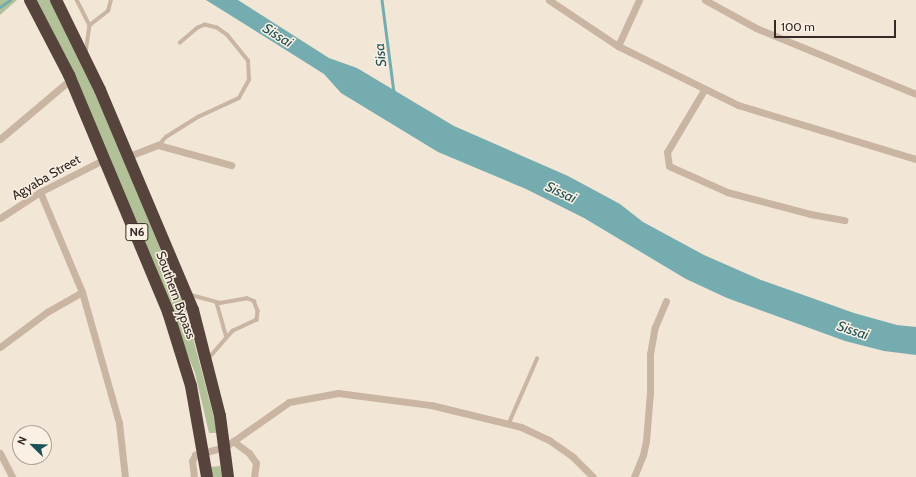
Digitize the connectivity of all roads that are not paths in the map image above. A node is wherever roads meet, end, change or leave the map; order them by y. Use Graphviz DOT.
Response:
graph roads {
  1 [pos="30,0"];
  2 [pos="56,0"];
  3 [pos="77,0"];
  4 [pos="111,0"];
  5 [pos="549,0"];
  6 [pos="639,0"];
  7 [pos="705,0"];
  8 [pos="90,25"];
  9 [pos="180,43"];
  10 [pos="618,46"];
  11 [pos="84,57"];
  12 [pos="70,79"];
  13 [pos="704,90"];
  14 [pos="916,94"];
  15 [pos="0,139"];
  16 [pos="158,145"];
  17 [pos="129,156"];
  18 [pos="105,159"];
  19 [pos="916,159"];
  20 [pos="231,165"];
  21 [pos="40,192"];
  22 [pos="0,218"];
  23 [pos="844,220"];
  24 [pos="82,292"];
  25 [pos="186,294"];
  26 [pos="666,301"];
  27 [pos="217,303"];
  28 [pos="227,337"];
  29 [pos="0,347"];
  30 [pos="537,359"];
  31 [pos="207,361"];
  32 [pos="509,423"];
  33 [pos="229,444"];
  34 [pos="0,453"];
  35 [pos="204,453"];
  36 [pos="12,477"];
  37 [pos="125,477"];
  38 [pos="194,477"];
  39 [pos="207,477"];
  40 [pos="228,477"];
  41 [pos="254,477"];
  42 [pos="594,477"];
  43 [pos="634,477"];
  1 -- 12 [label="highway, Southern Bypass / N6"];
  2 -- 11 [label="highway, Southern Bypass / N6"];
  3 -- 8 [label="lane"];
  4 -- 8 [label="lane"];
  5 -- 10 [label="street"];
  6 -- 10 [label="street"];
  7 -- 14 [label="street"];
  8 -- 11 [label="lane"];
  9 -- 16 [label="lane"];
  10 -- 13 [label="street"];
  11 -- 17 [label="highway, Southern Bypass / N6"];
  12 -- 15 [label="street"];
  12 -- 18 [label="highway, Southern Bypass / N6"];
  13 -- 19 [label="street"];
  13 -- 23 [label="street"];
  16 -- 17 [label="street"];
  16 -- 20 [label="street"];
  17 -- 25 [label="highway, Southern Bypass / N6"];
  18 -- 21 [label="street, Agyaba Street"];
  18 -- 35 [label="highway, Southern Bypass / N6"];
  21 -- 22 [label="street, Agyaba Street"];
  21 -- 24 [label="street"];
  24 -- 29 [label="street"];
  24 -- 37 [label="street"];
  25 -- 27 [label="lane"];
  25 -- 31 [label="highway, Southern Bypass / N6"];
  26 -- 43 [label="street"];
  27 -- 28 [label="lane"];
  27 -- 28 [label="lane"];
  28 -- 31 [label="lane"];
  30 -- 32 [label="lane"];
  31 -- 33 [label="highway, Southern Bypass / N6"];
  32 -- 33 [label="street"];
  32 -- 42 [label="street"];
  33 -- 35 [label="street"];
  33 -- 40 [label="highway, Southern Bypass / N6"];
  33 -- 41 [label="street"];
  34 -- 36 [label="street"];
  35 -- 38 [label="street"];
  35 -- 39 [label="highway, Southern Bypass / N6"];
}
